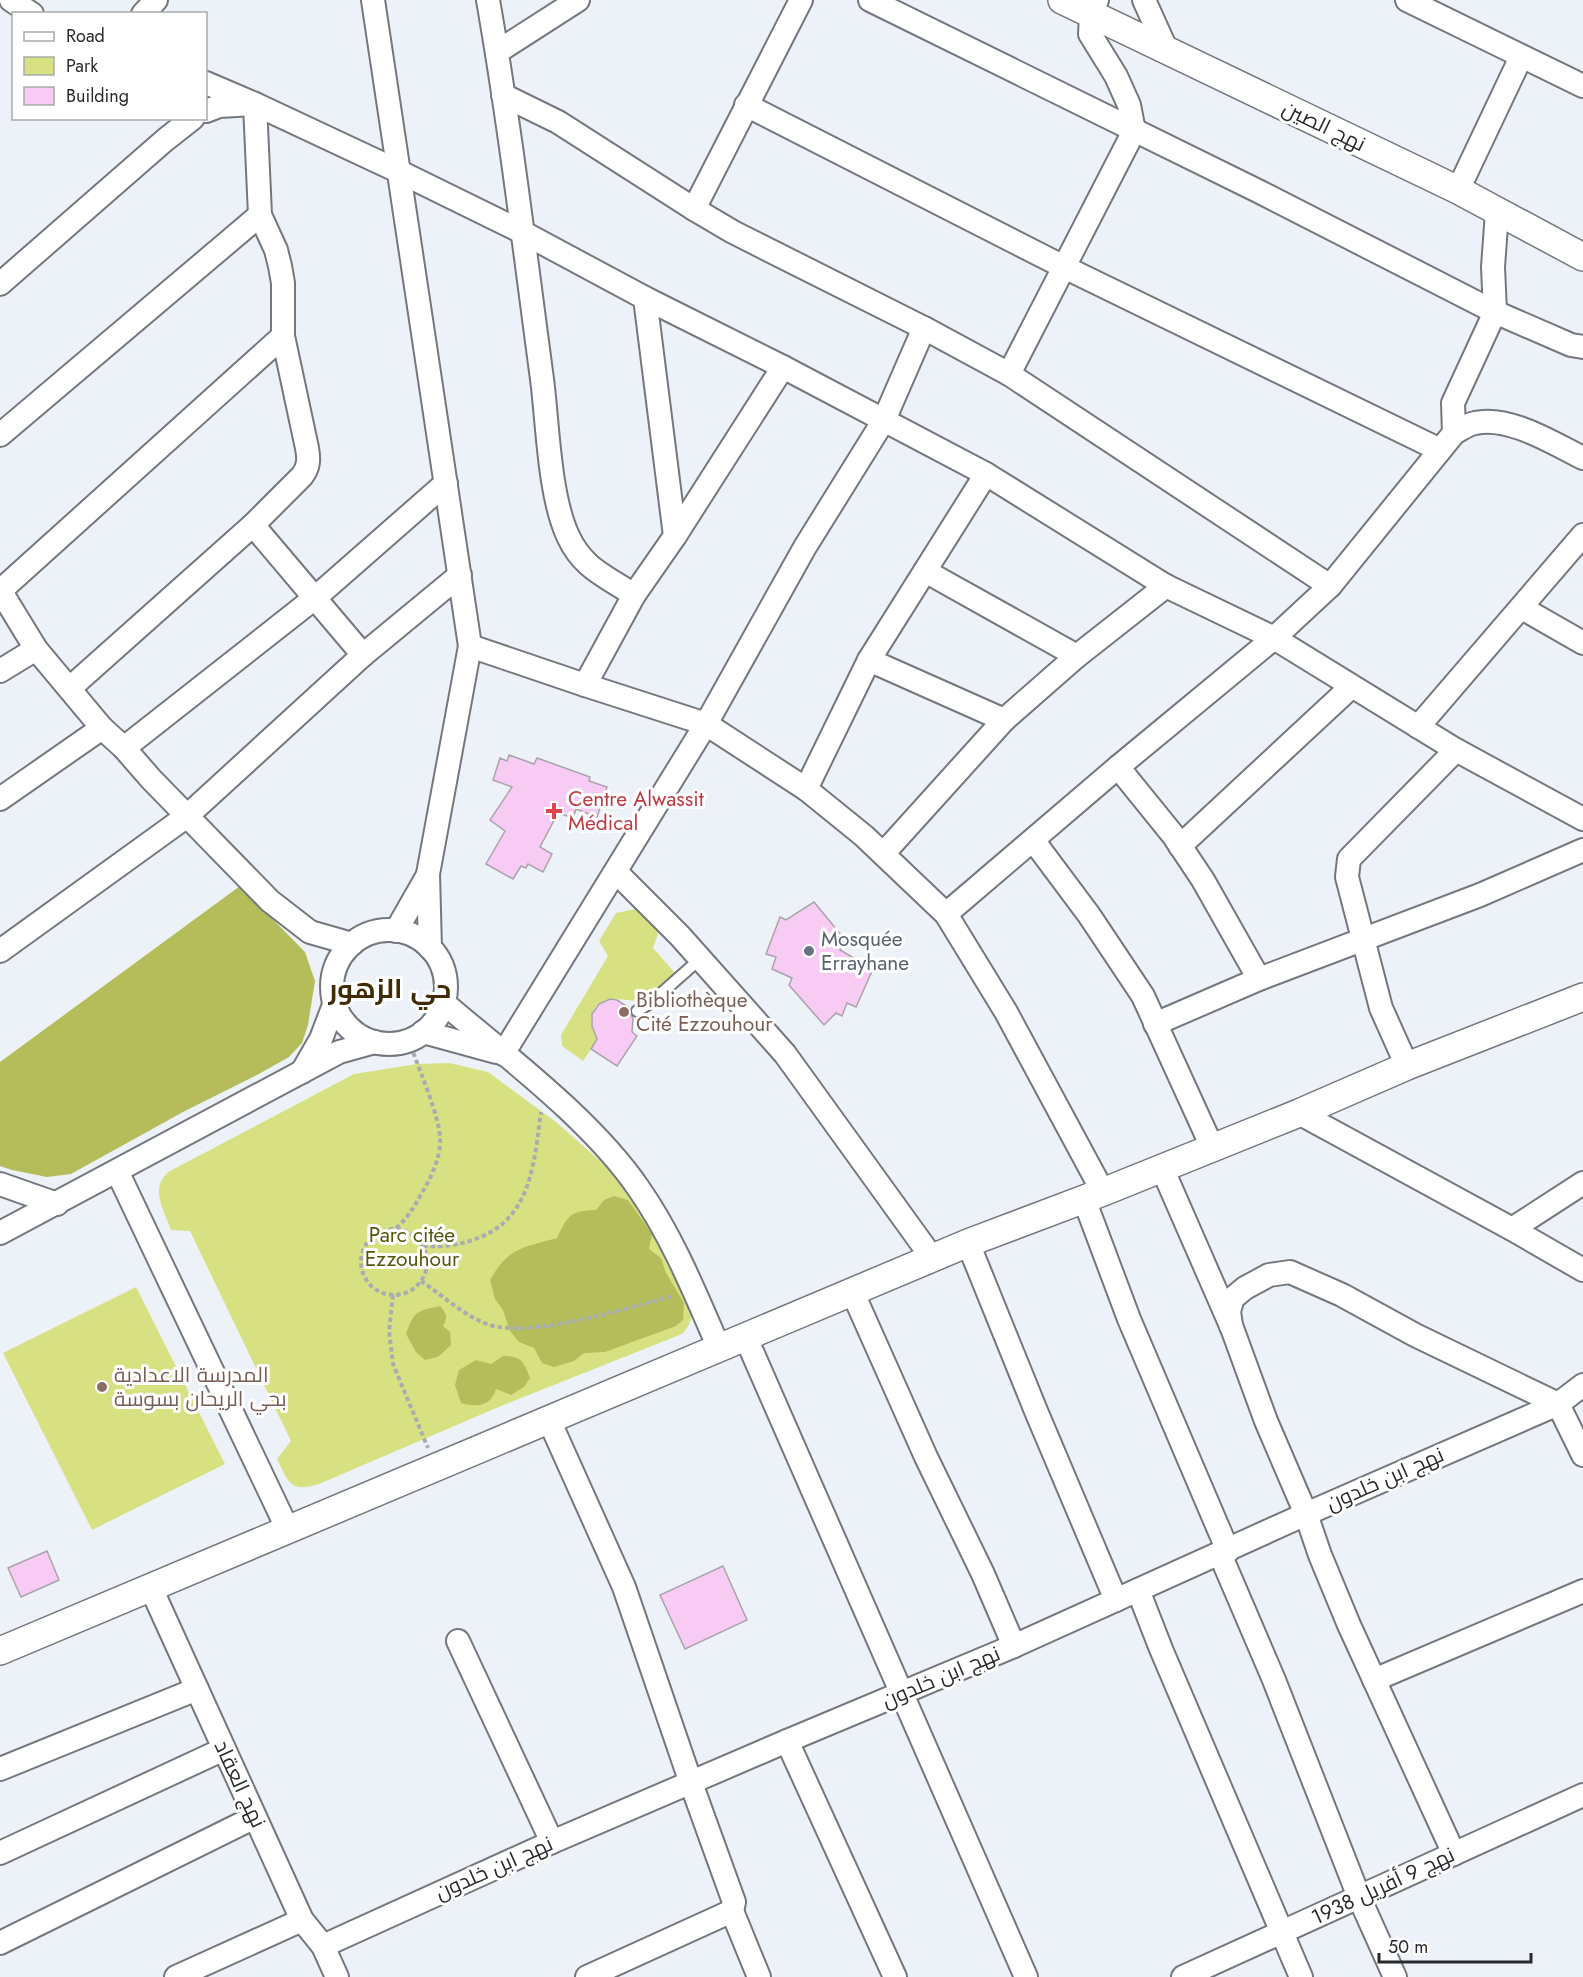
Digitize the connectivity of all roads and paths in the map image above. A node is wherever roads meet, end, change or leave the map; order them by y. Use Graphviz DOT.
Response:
graph roads {
  1 [pos="10,0"];
  2 [pos="156,0"];
  3 [pos="373,0"];
  4 [pos="488,0"];
  5 [pos="578,0"];
  6 [pos="801,0"];
  7 [pos="870,0"];
  8 [pos="1062,0"];
  9 [pos="1144,0"];
  10 [pos="1407,0"];
  11 [pos="1094,7"];
  12 [pos="29,12"];
  13 [pos="145,12"];
  14 [pos="1167,51"];
  15 [pos="497,52"];
  16 [pos="1521,57"];
  17 [pos="207,83"];
  18 [pos="1583,86"];
  19 [pos="503,95"];
  20 [pos="255,104"];
  21 [pos="746,105"];
  22 [pos="207,111"];
  23 [pos="190,120"];
  24 [pos="1134,131"];
  25 [pos="400,172"];
  26 [pos="1458,190"];
  27 [pos="694,210"];
  28 [pos="1497,212"];
  29 [pos="260,214"];
  30 [pos="522,232"];
  31 [pos="1583,257"];
  32 [pos="1064,267"];
  33 [pos="0,284"];
  34 [pos="645,298"];
  35 [pos="1495,312"];
  36 [pos="924,328"];
  37 [pos="283,336"];
  38 [pos="1583,347"];
  39 [pos="783,367"];
  40 [pos="1009,374"];
  41 [pos="884,420"];
  42 [pos="0,435"];
  43 [pos="1447,442"];
  44 [pos="1583,458"];
  45 [pos="986,474"];
  46 [pos="446,483"];
  47 [pos="252,525"];
  48 [pos="1583,535"];
  49 [pos="675,536"];
  50 [pos="925,570"];
  51 [pos="459,574"];
  52 [pos="1166,586"];
  53 [pos="1330,586"];
  54 [pos="0,590"];
  55 [pos="634,595"];
  56 [pos="316,597"];
  57 [pos="1522,608"];
  58 [pos="1274,638"];
  59 [pos="1583,643"];
  60 [pos="470,646"];
  61 [pos="36,649"];
  62 [pos="363,655"];
  63 [pos="1077,656"];
  64 [pos="869,660"];
  65 [pos="0,671"];
  66 [pos="585,686"];
  67 [pos="1352,687"];
  68 [pos="70,688"];
  69 [pos="1004,720"];
  70 [pos="706,724"];
  71 [pos="1418,727"];
  72 [pos="102,728"];
  73 [pos="124,748"];
  74 [pos="1455,750"];
  75 [pos="1118,767"];
  76 [pos="806,789"];
  77 [pos="0,799"];
  78 [pos="187,816"];
  79 [pos="1583,819"];
  80 [pos="1033,840"];
  81 [pos="1180,846"];
  82 [pos="1583,850"];
  83 [pos="883,854"];
  84 [pos="616,872"];
  85 [pos="428,874"];
  86 [pos="946,914"];
  87 [pos="396,931"];
  88 [pos="310,932"];
  89 [pos="1364,939"];
  90 [pos="352,944"];
  91 [pos="430,948"];
  92 [pos="0,951"];
  93 [pos="700,959"];
  94 [pos="333,975"];
  95 [pos="1259,979"];
  96 [pos="1583,997"];
  97 [pos="444,1003"];
  98 [pos="334,1005"];
  99 [pos="637,1011"];
  100 [pos="1155,1024"];
  101 [pos="416,1036"];
  102 [pos="375,1042"];
  103 [pos="503,1054"];
  104 [pos="1407,1066"];
  105 [pos="301,1073"];
  106 [pos="545,1090"];
  107 [pos="1299,1113"];
  108 [pos="1212,1147"];
  109 [pos="1162,1168"];
  110 [pos="117,1171"];
  111 [pos="1583,1183"];
  112 [pos="0,1184"];
  113 [pos="1094,1195"];
  114 [pos="57,1204"];
  115 [pos="395,1228"];
  116 [pos="1512,1229"];
  117 [pos="0,1233"];
  118 [pos="968,1243"];
  119 [pos="423,1246"];
  120 [pos="933,1259"];
  121 [pos="1583,1270"];
  122 [pos="421,1281"];
  123 [pos="694,1291"];
  124 [pos="852,1291"];
  125 [pos="393,1294"];
  126 [pos="1232,1328"];
  127 [pos="746,1338"];
  128 [pos="719,1348"];
  129 [pos="1583,1385"];
  130 [pos="1558,1404"];
  131 [pos="549,1420"];
  132 [pos="1583,1455"];
  133 [pos="436,1467"];
  134 [pos="1306,1514"];
  135 [pos="288,1530"];
  136 [pos="1224,1552"];
  137 [pos="151,1587"];
  138 [pos="1138,1590"];
  139 [pos="1583,1591"];
  140 [pos="1116,1600"];
  141 [pos="458,1641"];
  142 [pos="1014,1646"];
  143 [pos="0,1651"];
  144 [pos="1374,1680"];
  145 [pos="197,1689"];
  146 [pos="902,1694"];
  147 [pos="787,1741"];
  148 [pos="224,1749"];
  149 [pos="0,1769"];
  150 [pos="691,1783"];
  151 [pos="1583,1795"];
  152 [pos="255,1817"];
  153 [pos="552,1842"];
  154 [pos="0,1853"];
  155 [pos="1454,1854"];
  156 [pos="1359,1897"];
  157 [pos="732,1911"];
  158 [pos="302,1920"];
  159 [pos="1281,1932"];
  160 [pos="0,1944"];
  161 [pos="323,1946"];
  162 [pos="214,1969"];
  163 [pos="1215,1970"];
  164 [pos="176,1977"];
  165 [pos="337,1977"];
  166 [pos="587,1977"];
  167 [pos="759,1977"];
  168 [pos="895,1977"];
  169 [pos="1026,1977"];
  170 [pos="1183,1977"];
  171 [pos="1301,1977"];
  172 [pos="1395,1977"];
  1 -- 12 [label="street"];
  2 -- 13 [label="street"];
  3 -- 25 [label="street"];
  4 -- 15 [label="street"];
  5 -- 15 [label="street"];
  6 -- 21 [label="street"];
  7 -- 24 [label="street"];
  8 -- 11 [label="street, نهج الصين"];
  9 -- 14 [label="street"];
  10 -- 16 [label="street"];
  11 -- 14 [label="street, نهج الصين"];
  11 -- 24 [label="street"];
  14 -- 26 [label="street, نهج الصين"];
  15 -- 19 [label="street"];
  16 -- 18 [label="street"];
  16 -- 26 [label="street"];
  17 -- 20 [label="street"];
  19 -- 27 [label="street"];
  19 -- 30 [label="street"];
  20 -- 22 [label="street"];
  20 -- 25 [label="street"];
  20 -- 29 [label="street"];
  21 -- 27 [label="street"];
  21 -- 32 [label="street"];
  23 -- 33 [label="street"];
  24 -- 32 [label="street"];
  24 -- 35 [label="street"];
  25 -- 30 [label="street"];
  25 -- 46 [label="street"];
  26 -- 28 [label="street, نهج الصين"];
  27 -- 36 [label="street"];
  28 -- 31 [label="street, نهج الصين"];
  28 -- 35 [label="street"];
  29 -- 37 [label="street"];
  29 -- 42 [label="street"];
  30 -- 34 [label="street"];
  30 -- 55 [label="street"];
  32 -- 40 [label="street"];
  32 -- 43 [label="street"];
  34 -- 39 [label="street"];
  34 -- 49 [label="street"];
  35 -- 38 [label="street"];
  35 -- 43 [label="street"];
  36 -- 40 [label="street"];
  36 -- 41 [label="street"];
  37 -- 47 [label="street"];
  37 -- 54 [label="street"];
  39 -- 41 [label="street"];
  39 -- 49 [label="street"];
  40 -- 53 [label="street"];
  41 -- 45 [label="street"];
  41 -- 70 [label="street"];
  43 -- 44 [label="street"];
  43 -- 53 [label="street"];
  45 -- 50 [label="street"];
  45 -- 52 [label="street"];
  46 -- 51 [label="street"];
  46 -- 56 [label="street"];
  47 -- 56 [label="street"];
  47 -- 68 [label="street"];
  48 -- 57 [label="street"];
  49 -- 55 [label="street"];
  50 -- 63 [label="street"];
  50 -- 64 [label="street"];
  51 -- 60 [label="street"];
  51 -- 62 [label="street"];
  52 -- 58 [label="street"];
  52 -- 63 [label="street"];
  53 -- 58 [label="street"];
  54 -- 61 [label="street"];
  55 -- 66 [label="street"];
  56 -- 62 [label="street"];
  56 -- 73 [label="street"];
  57 -- 59 [label="street"];
  57 -- 71 [label="street"];
  58 -- 67 [label="street"];
  58 -- 75 [label="street"];
  60 -- 66 [label="street"];
  60 -- 85 [label="street"];
  61 -- 65 [label="street"];
  61 -- 68 [label="street"];
  62 -- 78 [label="street"];
  63 -- 69 [label="street"];
  64 -- 69 [label="street"];
  64 -- 76 [label="street"];
  66 -- 70 [label="street"];
  67 -- 71 [label="street"];
  67 -- 81 [label="street"];
  68 -- 72 [label="street"];
  69 -- 83 [label="street"];
  70 -- 76 [label="street"];
  70 -- 84 [label="street"];
  71 -- 74 [label="street"];
  72 -- 73 [label="street"];
  72 -- 77 [label="street"];
  73 -- 78 [label="street"];
  74 -- 79 [label="street"];
  74 -- 89 [label="street"];
  75 -- 80 [label="street"];
  75 -- 81 [label="street"];
  76 -- 83 [label="street"];
  78 -- 88 [label="street"];
  78 -- 92 [label="street"];
  80 -- 86 [label="street"];
  80 -- 100 [label="street"];
  81 -- 95 [label="street"];
  82 -- 89 [label="street"];
  83 -- 86 [label="street"];
  84 -- 93 [label="street"];
  84 -- 103 [label="street"];
  85 -- 87 [label="street"];
  85 -- 91 [label="street"];
  86 -- 113 [label="street"];
  87 -- 90 [label="street"];
  87 -- 91 [label="street"];
  88 -- 90 [label="street"];
  88 -- 94 [label="street"];
  89 -- 95 [label="street"];
  89 -- 104 [label="street"];
  90 -- 94 [label="street"];
  91 -- 97 [label="street"];
  93 -- 99 [label="lane"];
  93 -- 120 [label="street"];
  94 -- 98 [label="street"];
  95 -- 100 [label="street"];
  96 -- 104 [label="street"];
  97 -- 101 [label="street"];
  97 -- 103 [label="street"];
  98 -- 102 [label="street"];
  98 -- 105 [label="street"];
  100 -- 108 [label="street"];
  101 -- 102 [label="street"];
  101 -- 103 [label="street"];
  101 -- 115 [label="path"];
  102 -- 105 [label="street"];
  103 -- 106 [label="street"];
  104 -- 107 [label="street"];
  105 -- 110 [label="street"];
  106 -- 119 [label="path"];
  106 -- 123 [label="street"];
  107 -- 108 [label="street"];
  107 -- 116 [label="street"];
  108 -- 109 [label="street"];
  109 -- 113 [label="street"];
  109 -- 126 [label="street"];
  110 -- 114 [label="street"];
  110 -- 135 [label="street"];
  111 -- 116 [label="street"];
  112 -- 114 [label="street"];
  113 -- 118 [label="street"];
  113 -- 136 [label="street"];
  114 -- 117 [label="street"];
  115 -- 119 [label="path"];
  115 -- 125 [label="path"];
  116 -- 121 [label="street"];
  118 -- 120 [label="street"];
  118 -- 140 [label="street"];
  119 -- 122 [label="path"];
  120 -- 124 [label="street"];
  122 -- 123 [label="path"];
  122 -- 125 [label="path"];
  123 -- 128 [label="street"];
  124 -- 127 [label="street"];
  124 -- 142 [label="street"];
  125 -- 133 [label="path"];
  126 -- 130 [label="street"];
  126 -- 134 [label="street"];
  127 -- 128 [label="street"];
  127 -- 146 [label="street"];
  128 -- 131 [label="street"];
  129 -- 130 [label="street, نهج ابن خلدون"];
  130 -- 132 [label="street"];
  130 -- 134 [label="street, نهج ابن خلدون"];
  131 -- 133 [label="street"];
  131 -- 150 [label="street"];
  133 -- 135 [label="street"];
  134 -- 136 [label="street, نهج ابن خلدون"];
  134 -- 144 [label="street"];
  135 -- 137 [label="street"];
  136 -- 138 [label="street, نهج ابن خلدون"];
  136 -- 156 [label="street"];
  137 -- 143 [label="street"];
  137 -- 145 [label="street, نهج العقاد"];
  138 -- 140 [label="street, نهج ابن خلدون"];
  138 -- 159 [label="street"];
  139 -- 144 [label="street"];
  140 -- 142 [label="street, نهج ابن خلدون"];
  141 -- 153 [label="street"];
  142 -- 146 [label="street, نهج ابن خلدون"];
  144 -- 155 [label="street"];
  145 -- 148 [label="street, نهج العقاد"];
  145 -- 149 [label="street"];
  146 -- 147 [label="street, نهج ابن خلدون"];
  146 -- 169 [label="street"];
  147 -- 150 [label="street, نهج ابن خلدون"];
  147 -- 168 [label="street"];
  148 -- 152 [label="street, نهج العقاد"];
  148 -- 154 [label="street"];
  150 -- 153 [label="street, نهج ابن خلدون"];
  150 -- 157 [label="street"];
  151 -- 155 [label="street, نهج 9 أفريل 1938"];
  152 -- 158 [label="street, نهج العقاد"];
  152 -- 160 [label="street"];
  153 -- 161 [label="street, نهج ابن خلدون"];
  155 -- 156 [label="street, نهج 9 أفريل 1938"];
  156 -- 159 [label="street, نهج 9 أفريل 1938"];
  156 -- 172 [label="street"];
  157 -- 166 [label="street"];
  157 -- 167 [label="street"];
  158 -- 161 [label="street, نهج العقاد"];
  158 -- 162 [label="street"];
  159 -- 163 [label="street, نهج 9 أفريل 1938"];
  159 -- 171 [label="street"];
  161 -- 165 [label="street, نهج العقاد"];
  162 -- 164 [label="street"];
  163 -- 170 [label="street, نهج 9 أفريل 1938"];
}
